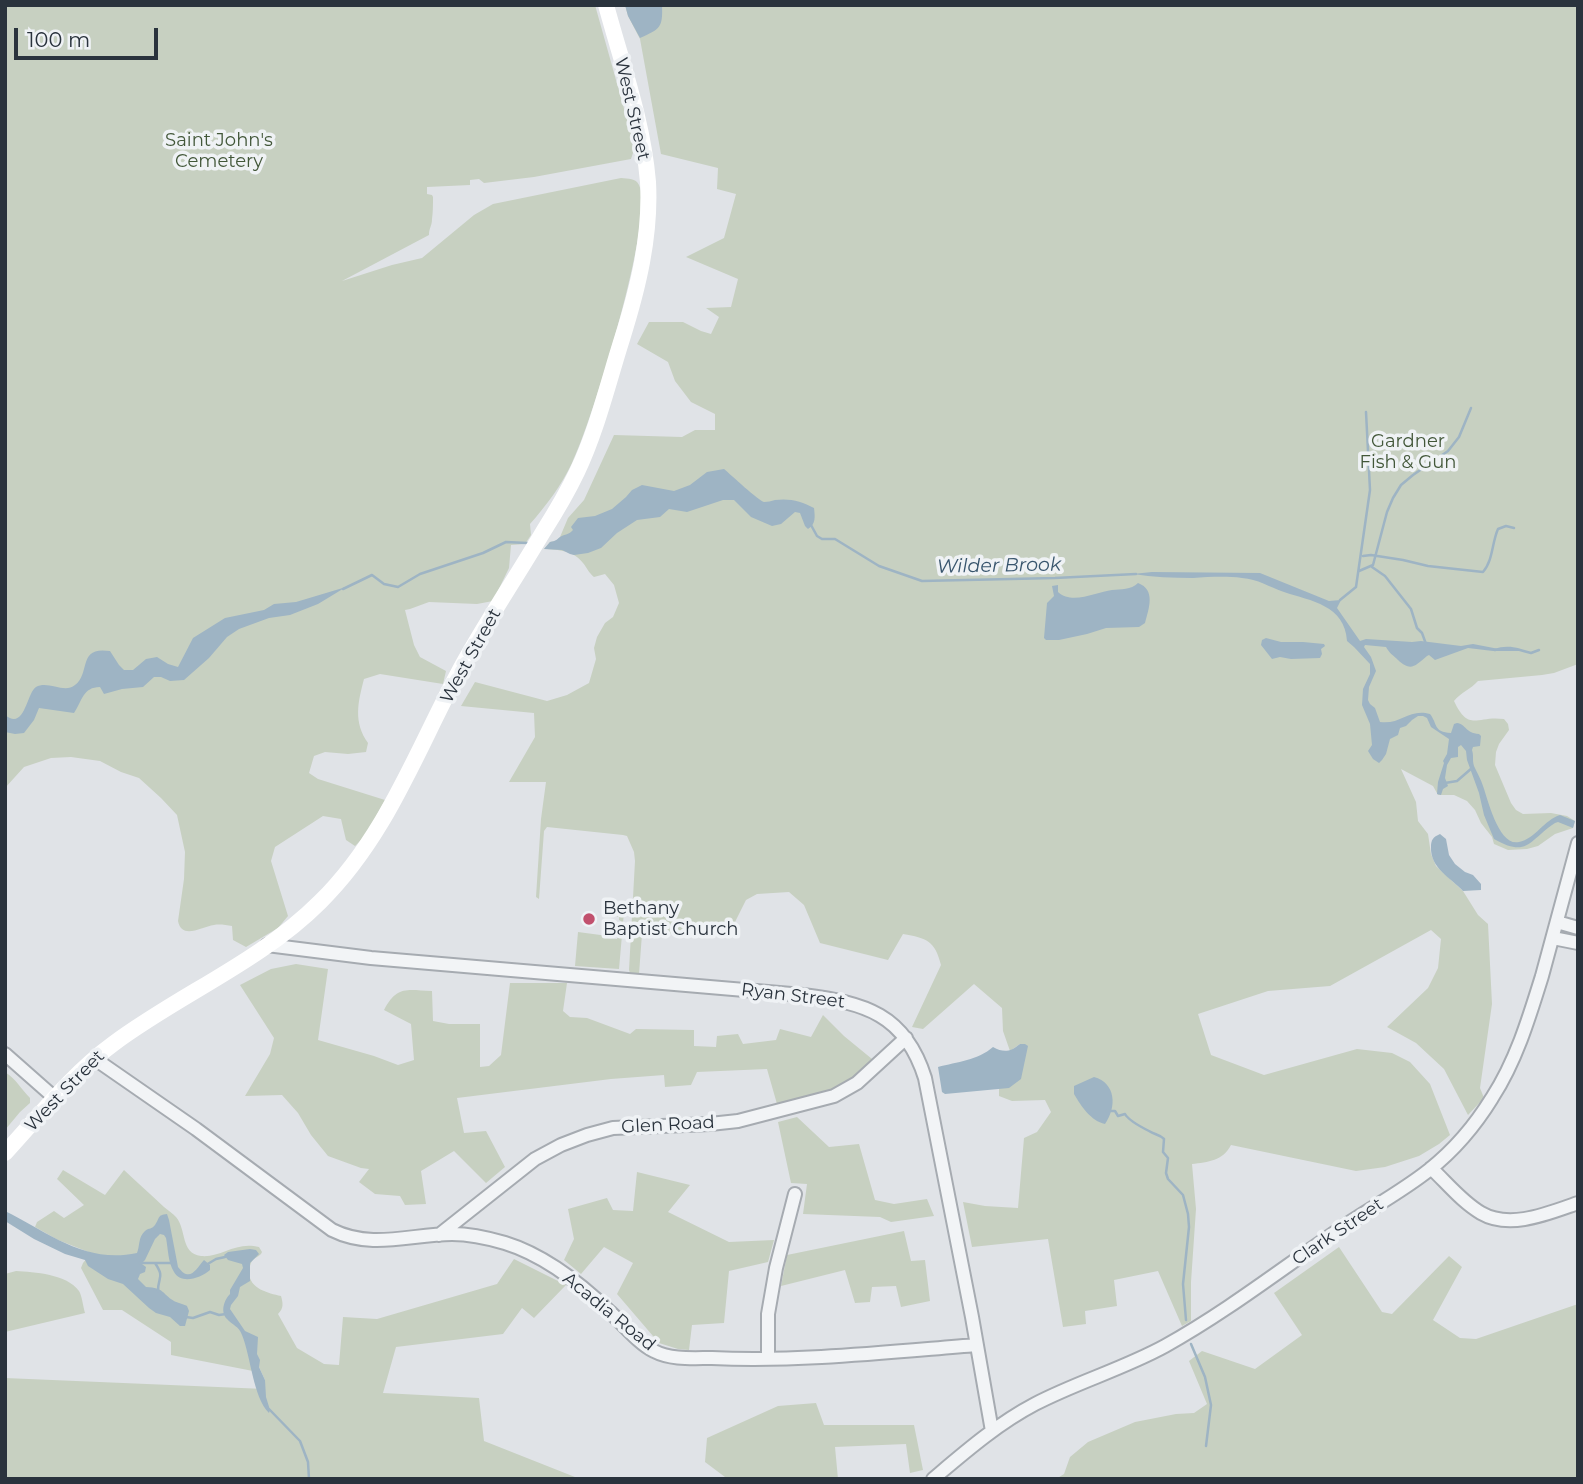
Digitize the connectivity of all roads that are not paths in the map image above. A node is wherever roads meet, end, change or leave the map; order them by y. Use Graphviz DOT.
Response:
graph roads {
  1 [pos="606,5"];
  2 [pos="1578,843"];
  3 [pos="1557,922"];
  4 [pos="1578,928"];
  5 [pos="1553,938"];
  6 [pos="1578,943"];
  7 [pos="267,945"];
  8 [pos="906,1038"];
  9 [pos="5,1054"];
  10 [pos="94,1059"];
  11 [pos="56,1099"];
  12 [pos="5,1153"];
  13 [pos="1431,1168"];
  14 [pos="795,1194"];
  15 [pos="1578,1203"];
  16 [pos="439,1235"];
  17 [pos="977,1345"];
  18 [pos="768,1359"];
  19 [pos="992,1431"];
  20 [pos="933,1479"];
  1 -- 7 [label="main road, West Street"];
  2 -- 3 [label="street, Clark Street"];
  3 -- 4 [label="street"];
  3 -- 5 [label="street, Clark Street"];
  5 -- 6 [label="street"];
  5 -- 13 [label="street, Clark Street"];
  7 -- 8 [label="street, Ryan Street"];
  7 -- 10 [label="main road, West Street"];
  8 -- 16 [label="street, Glen Road"];
  8 -- 17 [label="street, Ryan Street"];
  9 -- 11 [label="street"];
  10 -- 11 [label="main road, West Street"];
  10 -- 16 [label="street, Acadia Road"];
  11 -- 12 [label="main road, West Street"];
  13 -- 15 [label="street"];
  13 -- 19 [label="street, Clark Street"];
  14 -- 18 [label="street"];
  16 -- 18 [label="street, Acadia Road"];
  17 -- 18 [label="street, Acadia Road"];
  17 -- 19 [label="street, Ryan Street"];
  19 -- 20 [label="street, Clark Street"];
}
